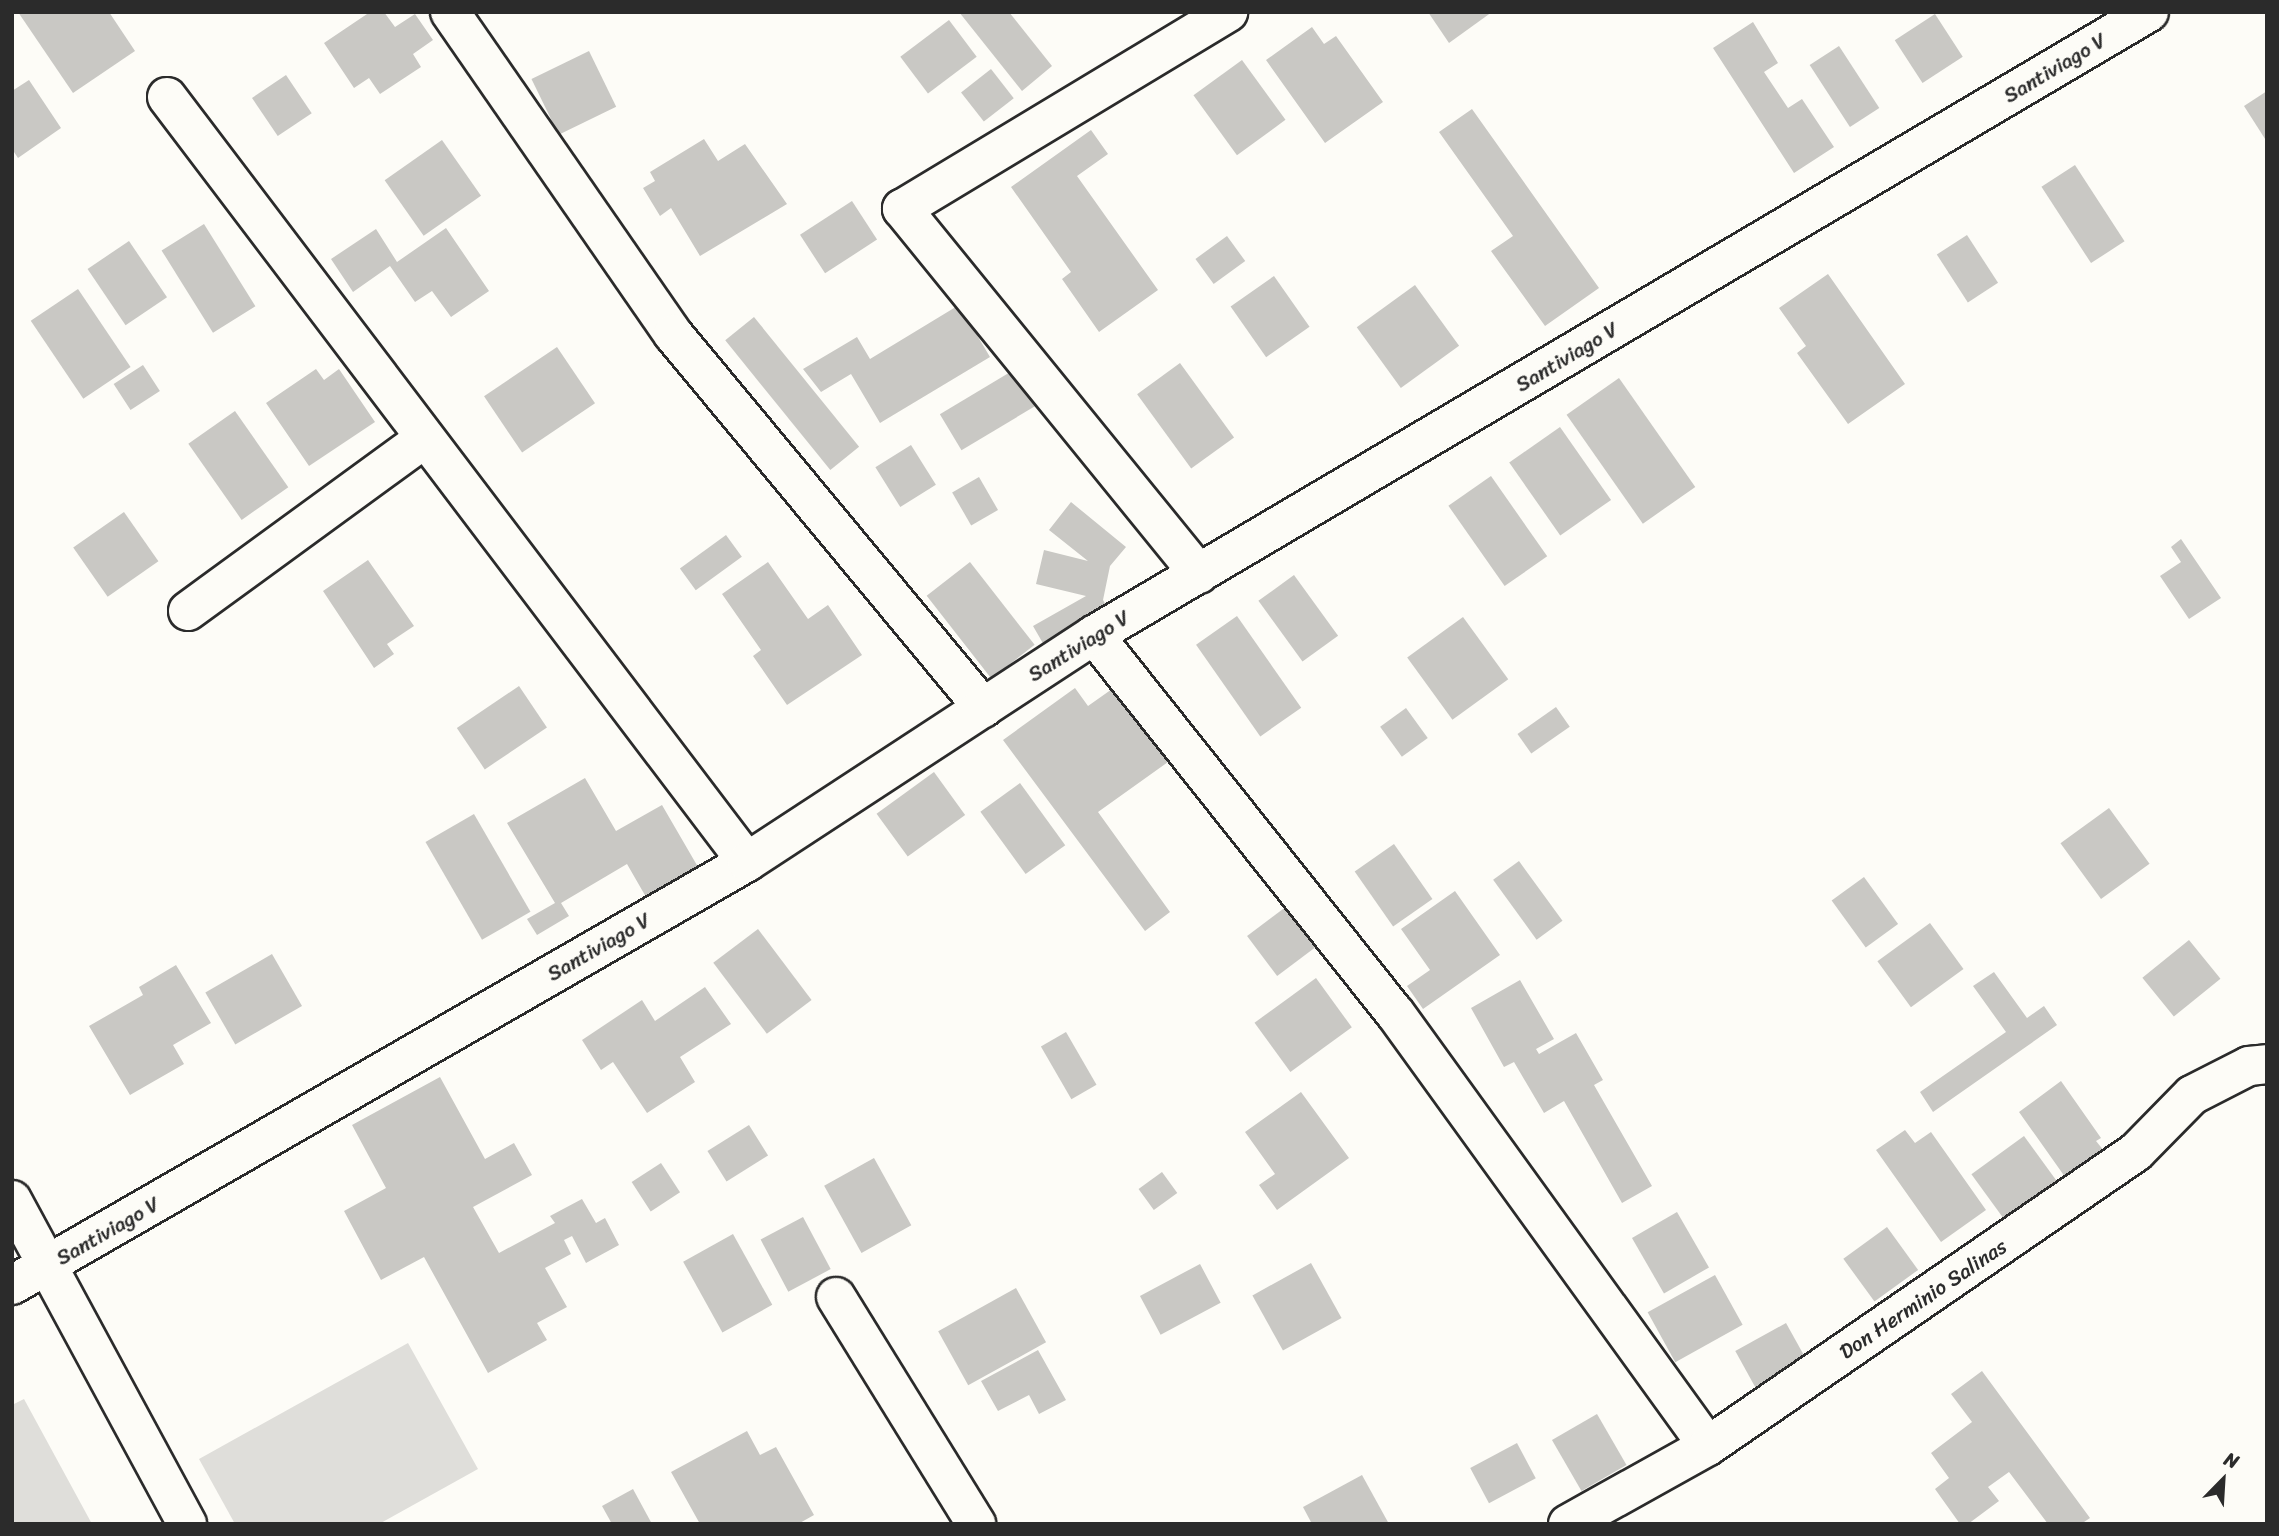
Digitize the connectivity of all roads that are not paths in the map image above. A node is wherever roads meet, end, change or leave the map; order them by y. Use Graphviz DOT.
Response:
graph roads {
  1 [pos="450,12"];
  2 [pos="1228,12"];
  3 [pos="2149,12"];
  4 [pos="167,97"];
  5 [pos="425,438"];
  6 [pos="1199,574"];
  7 [pos="188,611"];
  8 [pos="1094,635"];
  9 [pos="983,708"];
  10 [pos="747,862"];
  11 [pos="2267,1064"];
  12 [pos="12,1200"];
  13 [pos="47,1266"];
  14 [pos="12,1285"];
  15 [pos="836,1297"];
  16 [pos="1708,1446"];
  17 [pos="187,1524"];
  18 [pos="976,1524"];
  19 [pos="1568,1524"];
  1 -- 9 [label="street"];
  2 -- 6 [label="street"];
  3 -- 6 [label="street, Santiviago V"];
  4 -- 5 [label="street"];
  5 -- 7 [label="street"];
  5 -- 10 [label="street"];
  6 -- 8 [label="street, Santiviago V"];
  8 -- 9 [label="street, Santiviago V"];
  8 -- 16 [label="street"];
  9 -- 10 [label="street, Santiviago V"];
  10 -- 13 [label="street, Santiviago V"];
  11 -- 16 [label="street, Don Herminio Salinas"];
  12 -- 13 [label="street"];
  13 -- 14 [label="street, Santiviago V"];
  13 -- 17 [label="street"];
  15 -- 18 [label="street"];
  16 -- 19 [label="street, Don Herminio Salinas"];
}
